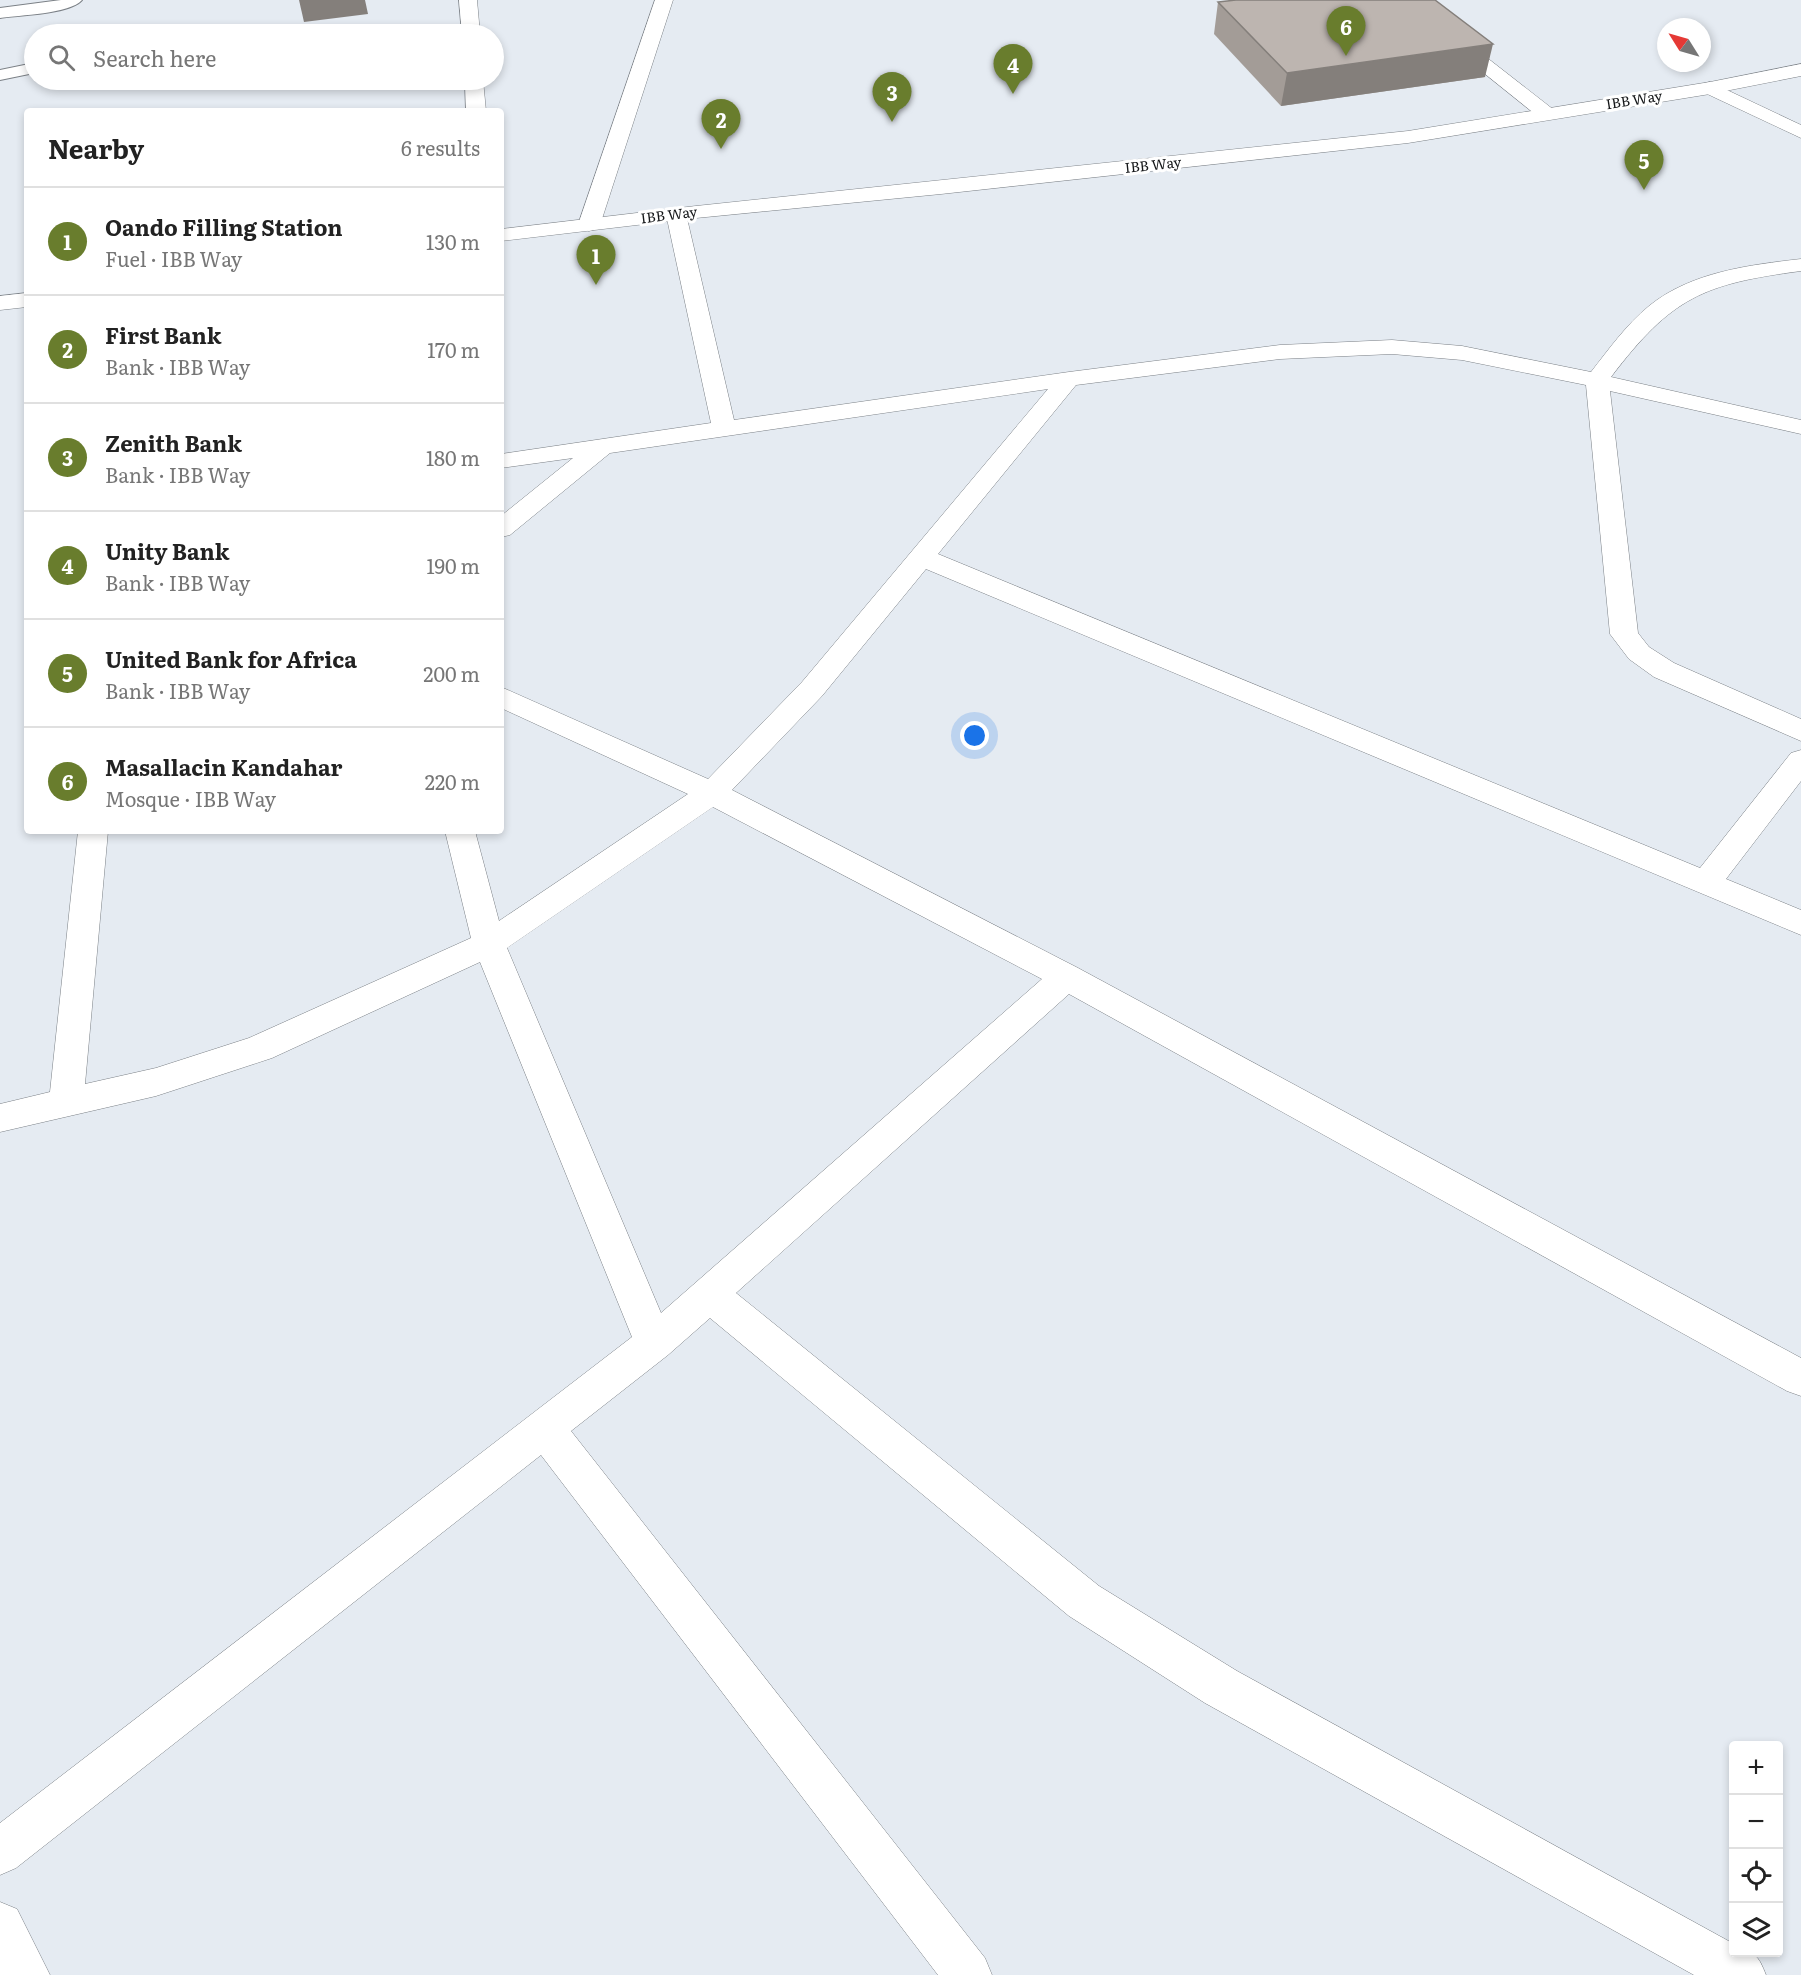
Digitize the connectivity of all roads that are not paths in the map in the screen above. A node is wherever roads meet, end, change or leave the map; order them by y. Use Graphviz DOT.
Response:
graph roads {
  1 [pos="74,0"];
  2 [pos="468,0"];
  3 [pos="664,0"];
  4 [pos="1402,0"];
  5 [pos="0,13"];
  6 [pos="470,24"];
  7 [pos="1801,70"];
  8 [pos="24,71"];
  9 [pos="0,75"];
  10 [pos="1710,88"];
  11 [pos="475,90"];
  12 [pos="476,108"];
  13 [pos="1547,114"];
  14 [pos="1801,132"];
  15 [pos="676,214"];
  16 [pos="589,225"];
  17 [pos="504,235"];
  18 [pos="1801,265"];
  19 [pos="24,300"];
  20 [pos="0,303"];
  21 [pos="1069,379"];
  22 [pos="1597,380"];
  23 [pos="1801,427"];
  24 [pos="724,429"];
  25 [pos="603,446"];
  26 [pos="504,461"];
  27 [pos="504,527"];
  28 [pos="921,557"];
  29 [pos="504,698"];
  30 [pos="1801,731"];
  31 [pos="1801,760"];
  32 [pos="712,793"];
  33 [pos="93,834"];
  34 [pos="461,834"];
  35 [pos="1706,883"];
  36 [pos="1801,923"];
  37 [pos="489,944"];
  38 [pos="1066,976"];
  39 [pos="66,1103"];
  40 [pos="0,1118"];
  41 [pos="709,1294"];
  42 [pos="654,1343"];
  43 [pos="1801,1378"];
  44 [pos="544,1428"];
  45 [pos="0,1852"];
  46 [pos="0,1926"];
  47 [pos="26,1975"];
  48 [pos="968,1975"];
  49 [pos="1742,1975"];
  1 -- 5 [label="lane"];
  2 -- 6 [label="main road"];
  3 -- 16 [label="main road"];
  4 -- 13 [label="main road"];
  7 -- 10 [label="main road, IBB Way"];
  8 -- 9 [label="lane"];
  10 -- 13 [label="main road, IBB Way"];
  10 -- 14 [label="main road"];
  11 -- 12 [label="main road"];
  13 -- 15 [label="main road, IBB Way"];
  15 -- 16 [label="main road, IBB Way"];
  15 -- 24 [label="main road"];
  16 -- 17 [label="main road, IBB Way"];
  18 -- 22 [label="main road"];
  19 -- 20 [label="main road"];
  21 -- 22 [label="main road"];
  21 -- 24 [label="main road"];
  21 -- 28 [label="main road"];
  22 -- 23 [label="main road"];
  22 -- 30 [label="main road"];
  24 -- 25 [label="main road"];
  25 -- 26 [label="main road"];
  25 -- 27 [label="main road"];
  28 -- 32 [label="main road"];
  28 -- 35 [label="main road"];
  29 -- 32 [label="main road"];
  31 -- 35 [label="main road"];
  32 -- 37 [label="main road"];
  32 -- 38 [label="main road"];
  33 -- 39 [label="main road"];
  34 -- 37 [label="main road"];
  35 -- 36 [label="main road"];
  37 -- 39 [label="main road"];
  37 -- 42 [label="main road"];
  38 -- 41 [label="main road"];
  38 -- 43 [label="main road"];
  39 -- 40 [label="main road"];
  41 -- 42 [label="main road"];
  41 -- 49 [label="main road"];
  42 -- 44 [label="main road"];
  44 -- 45 [label="main road"];
  44 -- 48 [label="main road"];
  46 -- 47 [label="main road"];
}
